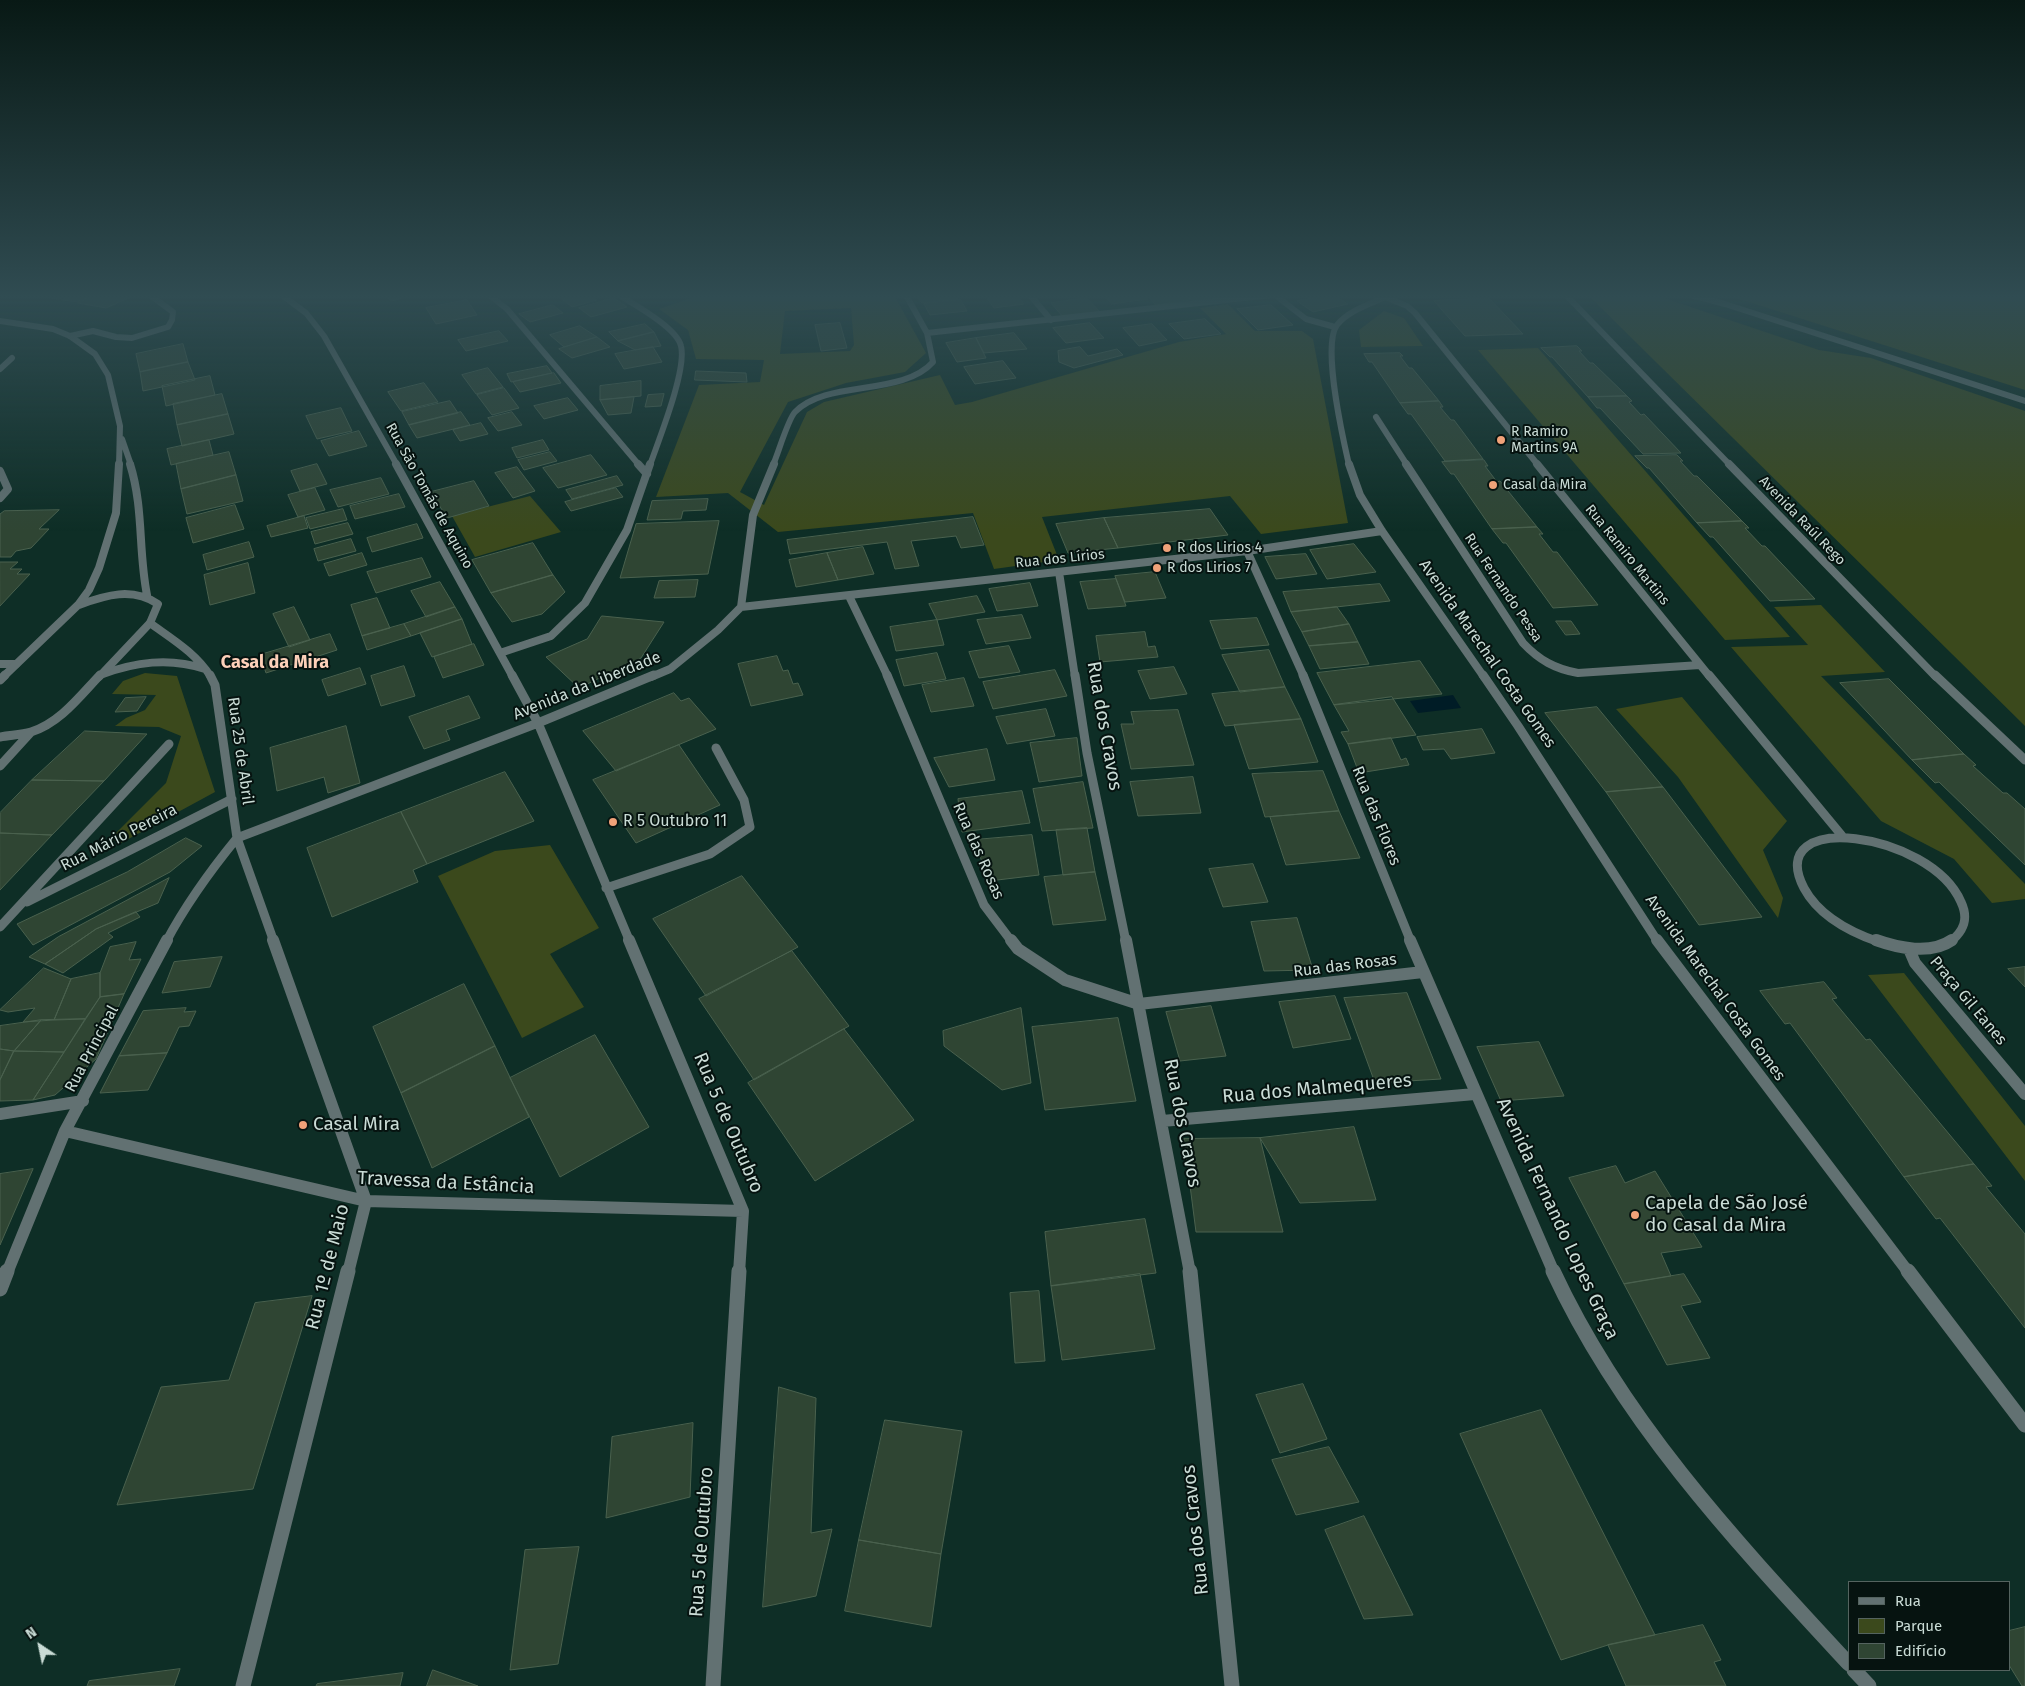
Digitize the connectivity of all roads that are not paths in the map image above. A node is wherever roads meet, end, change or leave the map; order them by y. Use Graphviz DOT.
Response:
graph roads {
  1 [pos="107,374"];
  2 [pos="347,374"];
  3 [pos="563,374"];
  4 [pos="679,374"];
  5 [pos="918,374"];
  6 [pos="1333,374"];
  7 [pos="1465,374"];
  8 [pos="1642,374"];
  9 [pos="1940,374"];
  10 [pos="2025,401"];
  11 [pos="1376,417"];
  12 [pos="120,434"];
  13 [pos="0,471"];
  14 [pos="647,474"];
  15 [pos="0,498"];
  16 [pos="1382,531"];
  17 [pos="1247,551"];
  18 [pos="1058,572"];
  19 [pos="147,595"];
  20 [pos="849,596"];
  21 [pos="78,605"];
  22 [pos="741,607"];
  23 [pos="150,623"];
  24 [pos="500,653"];
  25 [pos="0,664"];
  26 [pos="16,664"];
  27 [pos="1700,665"];
  28 [pos="208,670"];
  29 [pos="100,675"];
  30 [pos="0,680"];
  31 [pos="538,723"];
  32 [pos="31,732"];
  33 [pos="0,738"];
  34 [pos="169,744"];
  35 [pos="716,748"];
  36 [pos="2025,760"];
  37 [pos="0,766"];
  38 [pos="232,799"];
  39 [pos="1844,836"];
  40 [pos="237,838"];
  41 [pos="606,888"];
  42 [pos="21,905"];
  43 [pos="0,927"];
  44 [pos="1909,949"];
  45 [pos="1422,972"];
  46 [pos="1139,1004"];
  47 [pos="1475,1094"];
  48 [pos="2025,1094"];
  49 [pos="83,1101"];
  50 [pos="0,1114"];
  51 [pos="1162,1121"];
  52 [pos="66,1130"];
  53 [pos="366,1202"];
  54 [pos="743,1211"];
  55 [pos="0,1289"];
  56 [pos="2025,1425"];
  57 [pos="1848,1663"];
  58 [pos="1855,1671"];
  59 [pos="243,1686"];
  60 [pos="713,1686"];
  61 [pos="1232,1686"];
  62 [pos="1869,1686"];
  1 -- 12 [label="street"];
  2 -- 24 [label="street, Rua São Tomás de Aquino"];
  3 -- 14 [label="street"];
  4 -- 14 [label="street"];
  5 -- 22 [label="street"];
  6 -- 16 [label="street, Avenida Marechal Costa Gomes"];
  7 -- 27 [label="street, Rua Ramiro Martins"];
  8 -- 36 [label="street, Avenida Raúl Rego"];
  9 -- 10 [label="street"];
  11 -- 27 [label="street, Rua Fernando Pessa"];
  12 -- 19 [label="street"];
  12 -- 21 [label="street"];
  13 -- 15 [label="street"];
  14 -- 24 [label="street"];
  16 -- 17 [label="street, Rua dos Lírios"];
  16 -- 56 [label="street, Avenida Marechal Costa Gomes"];
  17 -- 18 [label="street, Rua dos Lírios"];
  17 -- 45 [label="street, Rua das Flores"];
  18 -- 20 [label="street, Rua dos Lírios"];
  18 -- 46 [label="street, Rua dos Cravos"];
  19 -- 21 [label="street"];
  19 -- 23 [label="street"];
  20 -- 22 [label="street, Rua dos Lírios"];
  20 -- 46 [label="street, Rua das Rosas"];
  21 -- 26 [label="street"];
  22 -- 31 [label="street, Avenida da Liberdade"];
  23 -- 28 [label="street"];
  23 -- 29 [label="street"];
  24 -- 31 [label="street, Rua São Tomás de Aquino"];
  25 -- 26 [label="street"];
  26 -- 30 [label="street"];
  27 -- 39 [label="street, Rua Ramiro Martins"];
  28 -- 29 [label="street"];
  28 -- 38 [label="street, Rua 25 de Abril"];
  29 -- 32 [label="street"];
  31 -- 40 [label="street, Avenida da Liberdade"];
  31 -- 41 [label="street, Rua 5 de Outubro"];
  32 -- 33 [label="street"];
  32 -- 37 [label="street"];
  34 -- 42 [label="street, Rua Mário Pereira"];
  35 -- 41 [label="street"];
  38 -- 40 [label="street, Rua 25 de Abril"];
  38 -- 42 [label="street, Rua Mário Pereira"];
  39 -- 44 [label="street, Praça Gil Eanes"];
  39 -- 44 [label="street, Praça Gil Eanes"];
  40 -- 49 [label="street, Rua Principal"];
  40 -- 53 [label="street, Rua 1º de Maio"];
  41 -- 54 [label="street, Rua 5 de Outubro"];
  42 -- 43 [label="street, Rua Mário Pereira"];
  44 -- 48 [label="street, Praça Gil Eanes"];
  45 -- 46 [label="street, Rua das Rosas"];
  45 -- 47 [label="street, Rua das Flores"];
  46 -- 51 [label="street, Rua dos Cravos"];
  47 -- 51 [label="street, Rua dos Malmequeres"];
  47 -- 57 [label="street, Avenida Fernando Lopes Graça"];
  49 -- 50 [label="street"];
  49 -- 52 [label="street, Rua Principal"];
  51 -- 61 [label="street, Rua dos Cravos"];
  52 -- 53 [label="street, Travessa da Estância"];
  52 -- 55 [label="street, Rua Principal"];
  53 -- 54 [label="street, Travessa da Estância"];
  53 -- 59 [label="street, Rua 1º de Maio"];
  54 -- 60 [label="street, Rua 5 de Outubro"];
  58 -- 62 [label="street"];
}
